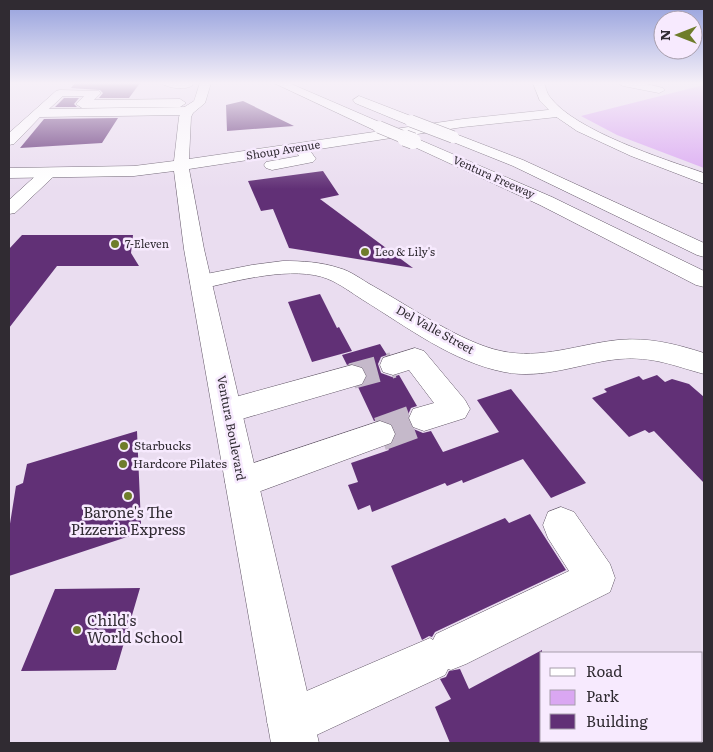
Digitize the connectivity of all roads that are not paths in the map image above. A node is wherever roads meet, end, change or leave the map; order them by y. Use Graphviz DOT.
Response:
graph roads {
  1 [pos="32,118"];
  2 [pos="185,118"];
  3 [pos="359,118"];
  4 [pos="404,118"];
  5 [pos="430,118"];
  6 [pos="509,118"];
  7 [pos="566,118"];
  8 [pos="459,136"];
  9 [pos="9,141"];
  10 [pos="301,148"];
  11 [pos="181,164"];
  12 [pos="272,166"];
  13 [pos="9,173"];
  14 [pos="48,173"];
  15 [pos="704,179"];
  16 [pos="9,209"];
  17 [pos="704,251"];
  18 [pos="704,280"];
  19 [pos="201,282"];
  20 [pos="704,364"];
  21 [pos="393,365"];
  22 [pos="352,376"];
  23 [pos="228,412"];
  24 [pos="424,418"];
  25 [pos="380,434"];
  26 [pos="242,482"];
  27 [pos="560,525"];
  28 [pos="293,733"];
  1 -- 9 [label="main road"];
  2 -- 11 [label="main road, Ventura Boulevard"];
  3 -- 18 [label="main road, Ventura Freeway, bridge"];
  4 -- 8 [label="main road, Ventura Freeway, bridge"];
  5 -- 8 [label="main road"];
  6 -- 10 [label="main road, Shoup Avenue"];
  7 -- 15 [label="main road"];
  8 -- 17 [label="main road, Ventura Freeway"];
  10 -- 11 [label="main road, Shoup Avenue"];
  10 -- 12 [label="main road"];
  11 -- 14 [label="main road, Shoup Avenue"];
  11 -- 19 [label="main road, Ventura Boulevard"];
  13 -- 14 [label="main road, Shoup Avenue"];
  14 -- 16 [label="main road"];
  19 -- 20 [label="main road, Del Valle Street"];
  19 -- 23 [label="main road, Ventura Boulevard"];
  21 -- 24 [label="main road"];
  22 -- 23 [label="main road"];
  23 -- 26 [label="main road, Ventura Boulevard"];
  25 -- 26 [label="main road"];
  26 -- 28 [label="main road, Ventura Boulevard"];
  27 -- 28 [label="main road"];
}
